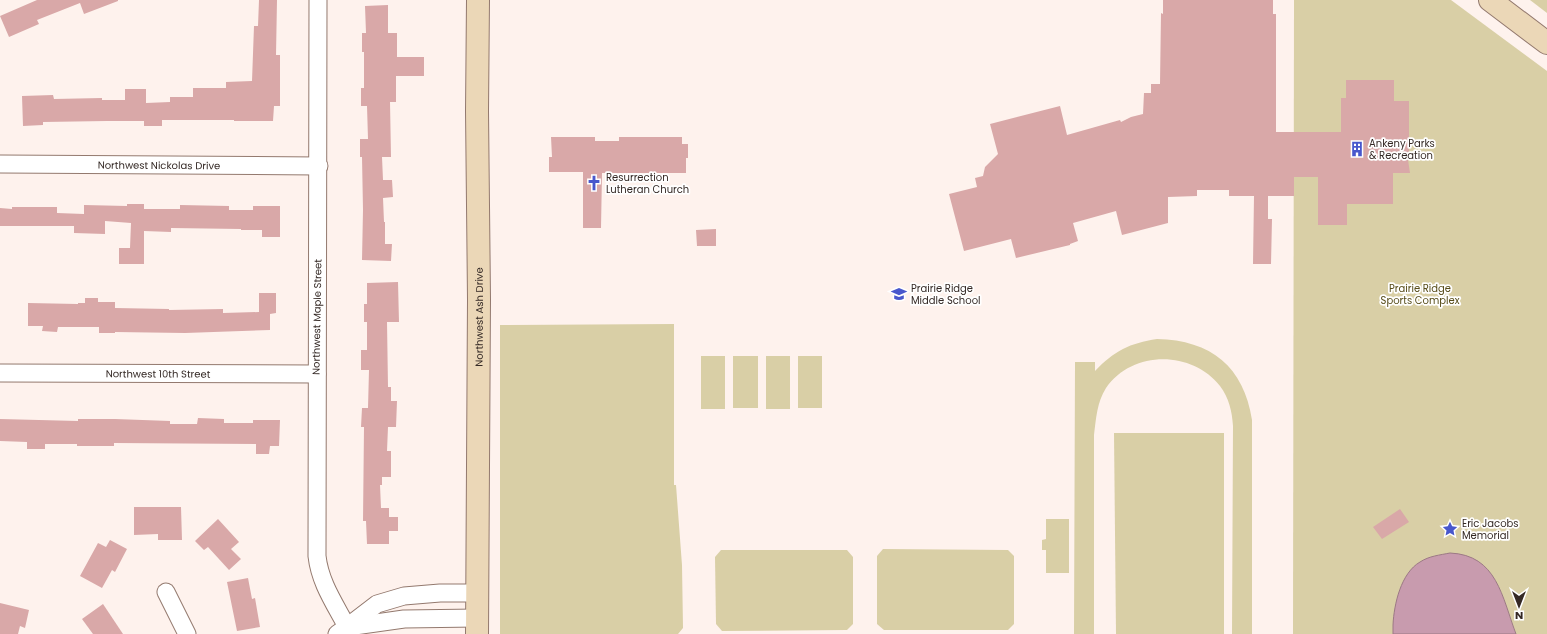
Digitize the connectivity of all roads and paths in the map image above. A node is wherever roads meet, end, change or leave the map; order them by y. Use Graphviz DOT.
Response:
graph roads {
  1 [pos="318,0"];
  2 [pos="478,0"];
  3 [pos="1490,0"];
  4 [pos="1547,43"];
  5 [pos="0,164"];
  6 [pos="319,166"];
  7 [pos="0,373"];
  8 [pos="317,374"];
  9 [pos="166,592"];
  10 [pos="477,593"];
  11 [pos="476,626"];
  12 [pos="342,631"];
  13 [pos="187,634"];
  1 -- 6 [label="street, Northwest Maple Street"];
  2 -- 10 [label="street, Northwest Ash Drive"];
  3 -- 4 [label="street"];
  5 -- 6 [label="street, Northwest Nickolas Drive"];
  6 -- 8 [label="street, Northwest Maple Street"];
  7 -- 8 [label="street, Northwest 10th Street"];
  8 -- 12 [label="street, Northwest Maple Street"];
  9 -- 13 [label="street"];
  10 -- 11 [label="street, Northwest Ash Drive"];
  10 -- 12 [label="street"];
  11 -- 12 [label="street"];
}
